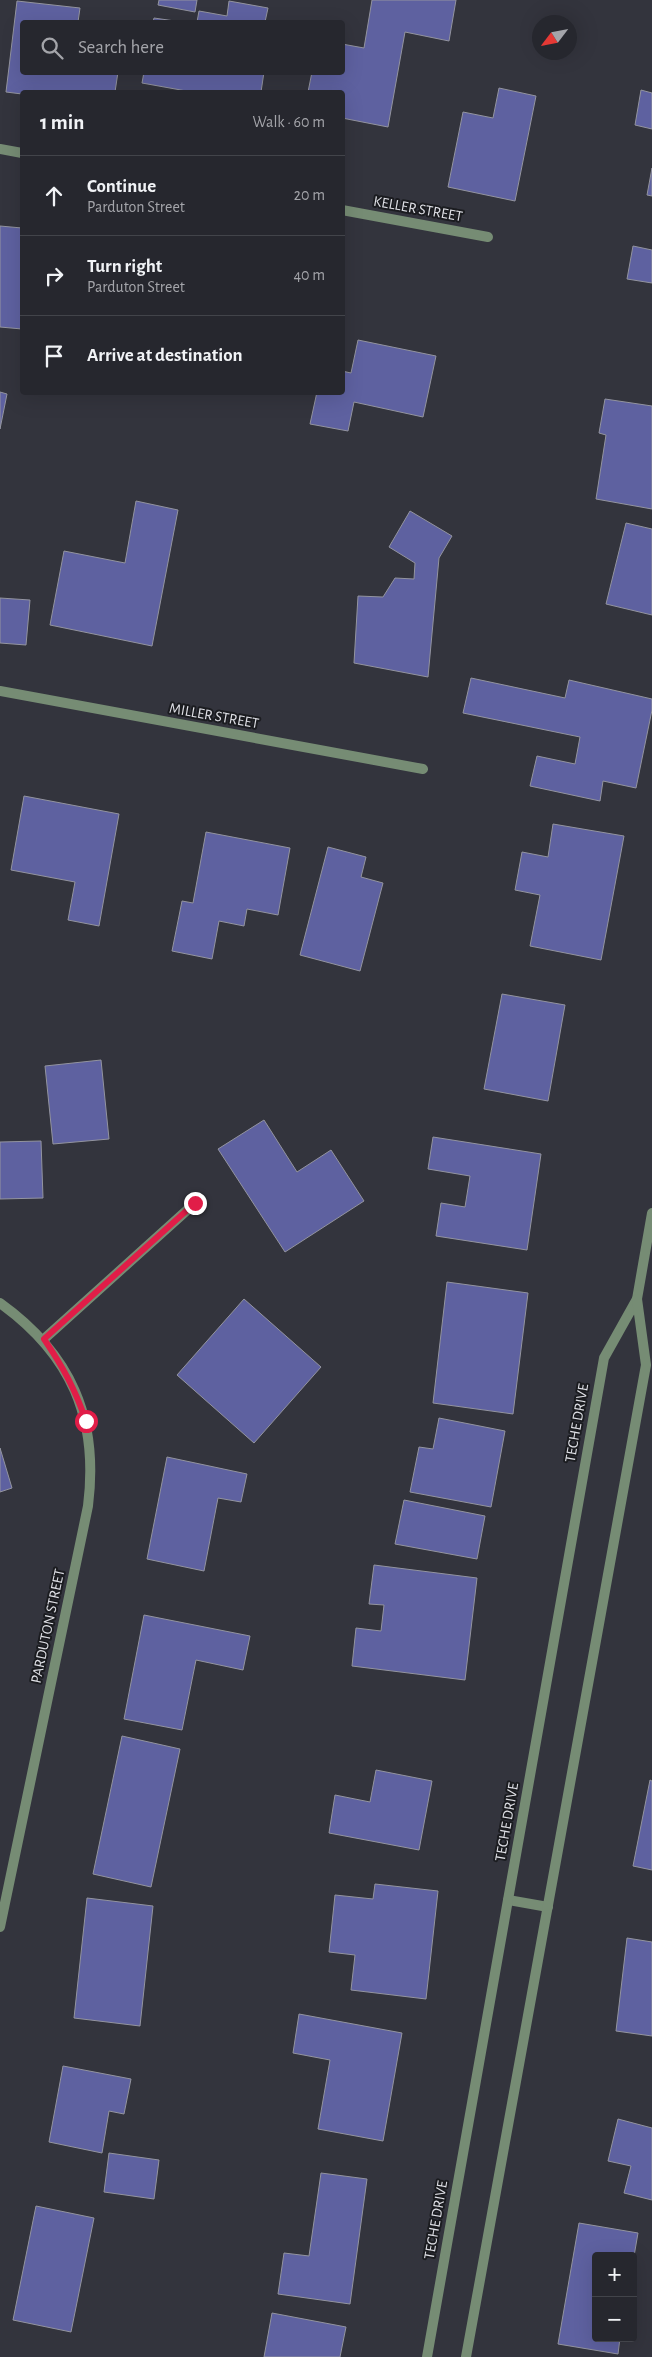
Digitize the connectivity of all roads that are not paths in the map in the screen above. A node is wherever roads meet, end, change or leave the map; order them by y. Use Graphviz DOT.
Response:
graph roads {
  1 [pos="0,149"];
  2 [pos="20,153"];
  3 [pos="345,211"];
  4 [pos="488,237"];
  5 [pos="0,692"];
  6 [pos="423,769"];
  7 [pos="195,1203"];
  8 [pos="652,1214"];
  9 [pos="636,1299"];
  10 [pos="0,1303"];
  11 [pos="44,1339"];
  12 [pos="508,1900"];
  13 [pos="548,1907"];
  14 [pos="0,1927"];
  15 [pos="427,2357"];
  16 [pos="466,2357"];
  1 -- 2 [label="street"];
  3 -- 4 [label="street, KELLER STREET"];
  5 -- 6 [label="street, MILLER STREET"];
  7 -- 11 [label="street"];
  8 -- 9 [label="street, TECHE DRIVE"];
  9 -- 12 [label="street, TECHE DRIVE"];
  9 -- 13 [label="street, TECHE DRIVE"];
  10 -- 11 [label="street, PARDUTON STREET"];
  11 -- 14 [label="street, PARDUTON STREET"];
  12 -- 13 [label="street"];
  12 -- 15 [label="street, TECHE DRIVE"];
  13 -- 16 [label="street, TECHE DRIVE"];
}
